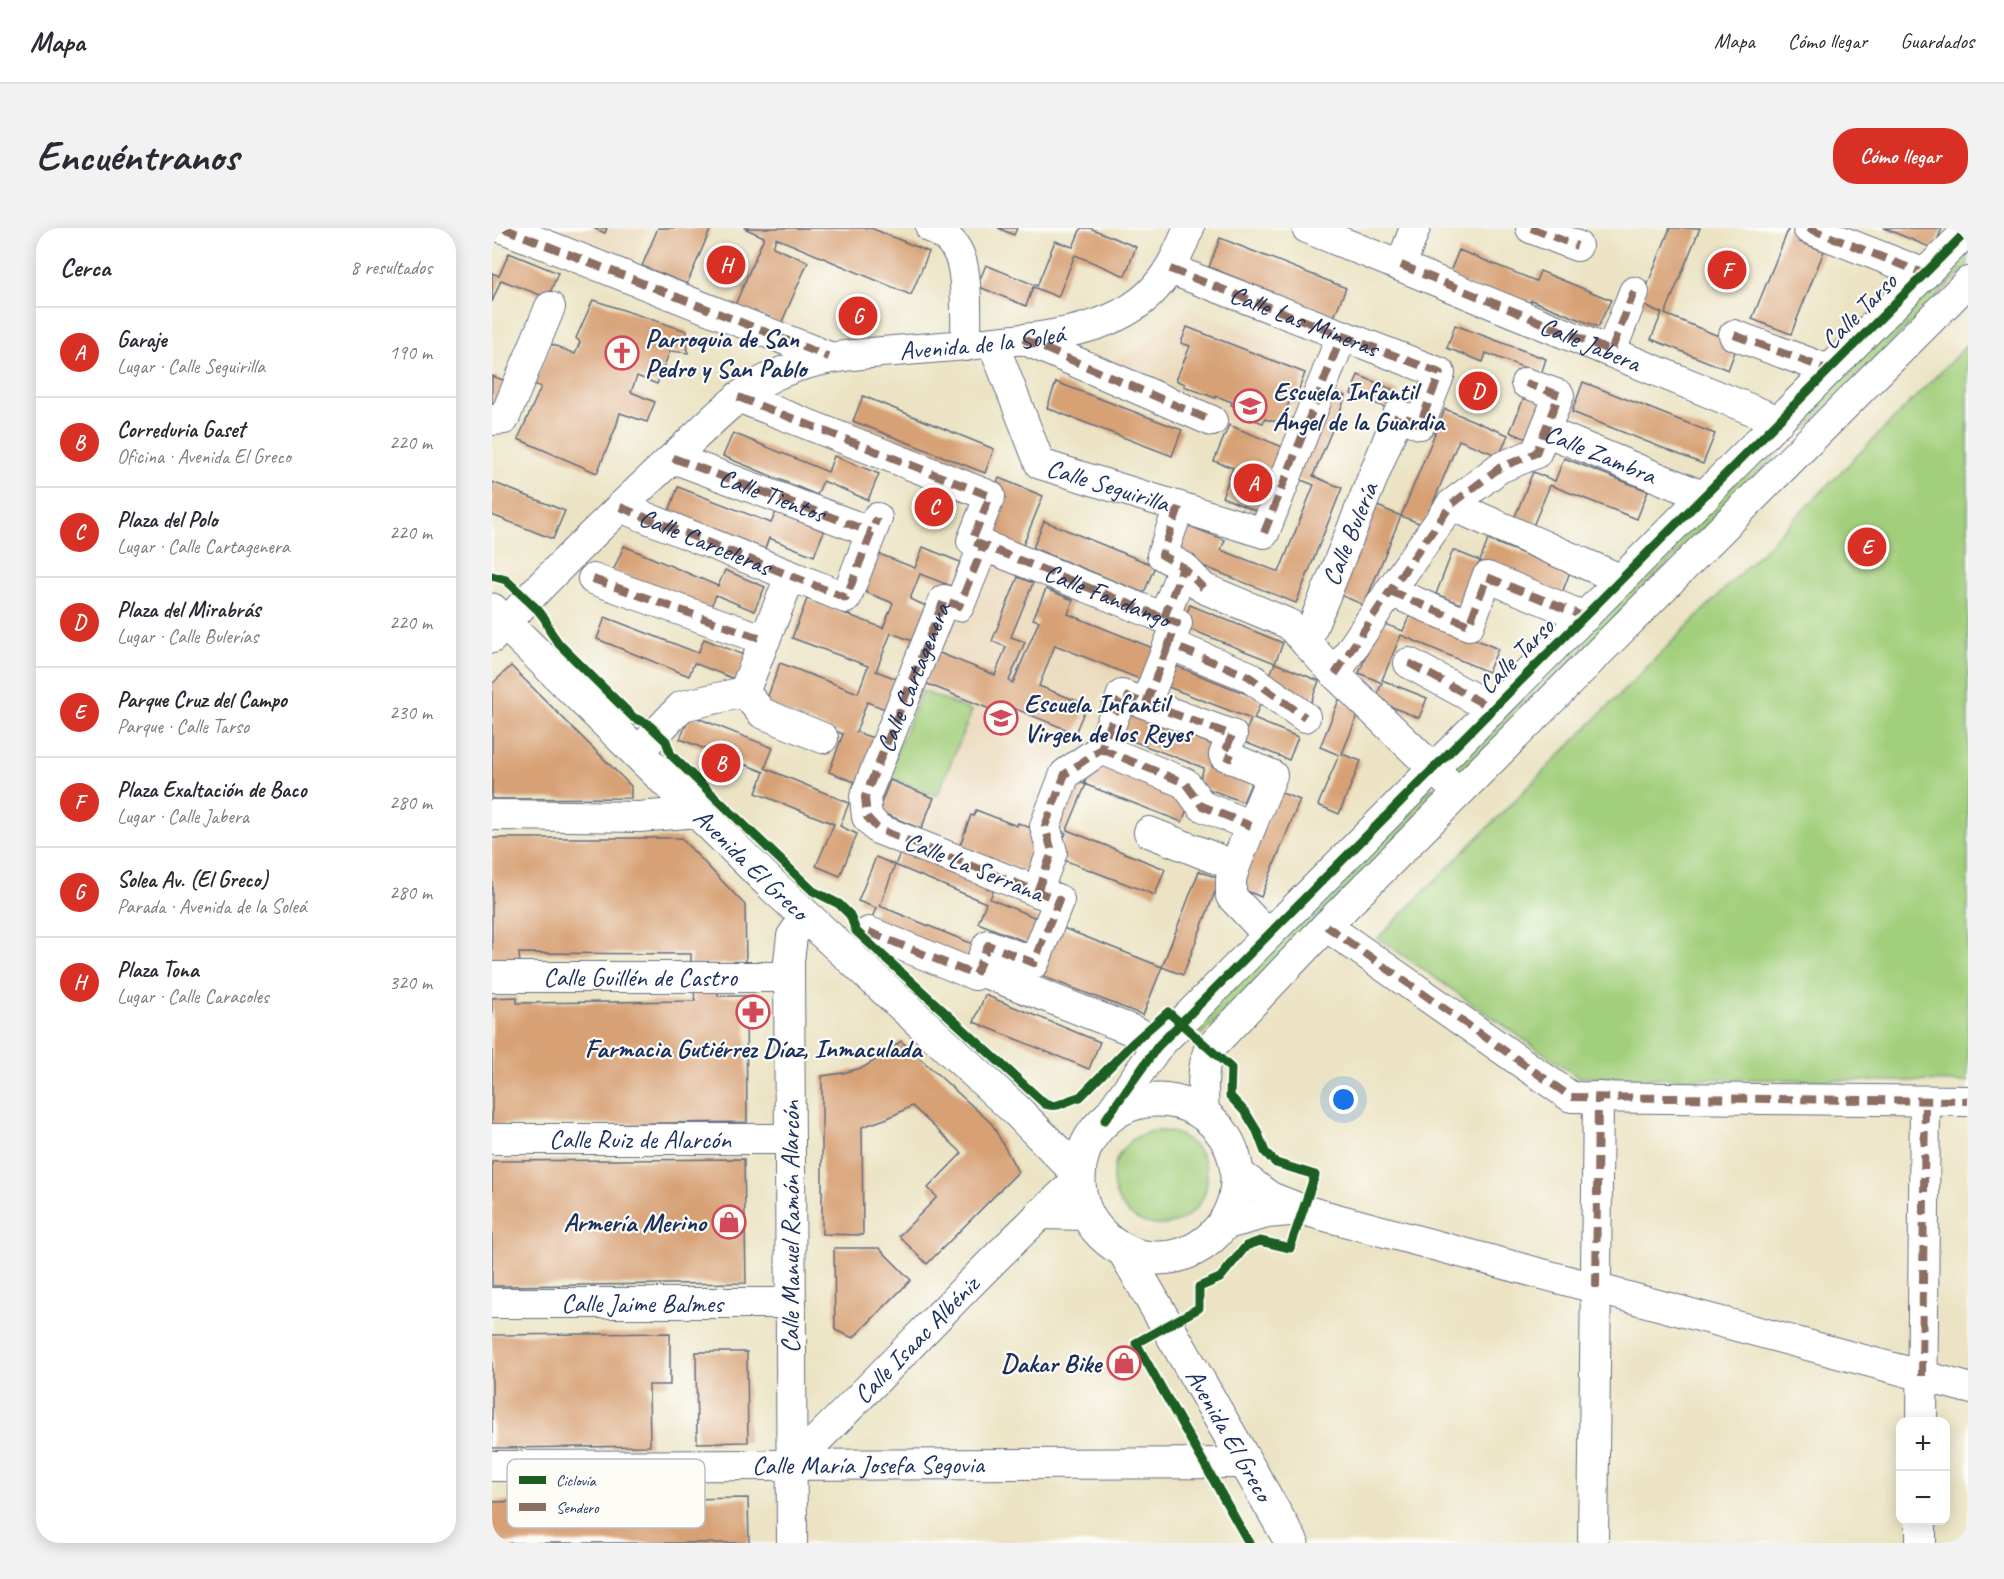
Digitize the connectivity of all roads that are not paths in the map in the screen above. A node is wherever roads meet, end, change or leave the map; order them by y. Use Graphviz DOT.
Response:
graph roads {
  1 [pos="503,228"];
  2 [pos="931,228"];
  3 [pos="1307,228"];
  4 [pos="1415,228"];
  5 [pos="1531,228"];
  6 [pos="1808,228"];
  7 [pos="1968,230"];
  8 [pos="1179,231"];
  9 [pos="1577,246"];
  10 [pos="1401,265"];
  11 [pos="1170,269"];
  12 [pos="1925,274"];
  13 [pos="1968,282"];
  14 [pos="1634,292"];
  15 [pos="550,307"];
  16 [pos="1342,335"];
  17 [pos="1734,335"];
  18 [pos="1023,339"];
  19 [pos="979,344"];
  20 [pos="1611,351"];
  21 [pos="829,357"];
  22 [pos="1829,370"];
  23 [pos="1526,383"];
  24 [pos="738,398"];
  25 [pos="492,420"];
  26 [pos="1212,421"];
  27 [pos="1779,421"];
  28 [pos="1395,424"];
  29 [pos="1545,431"];
  30 [pos="673,458"];
  31 [pos="1705,497"];
  32 [pos="1451,505"];
  33 [pos="620,507"];
  34 [pos="1179,507"];
  35 [pos="874,525"];
  36 [pos="978,543"];
  37 [pos="1183,567"];
  38 [pos="790,577"];
  39 [pos="593,579"];
  40 [pos="1622,580"];
  41 [pos="1390,591"];
  42 [pos="1585,617"];
  43 [pos="497,624"];
  44 [pos="1167,631"];
  45 [pos="765,640"];
  46 [pos="1306,643"];
  47 [pos="1409,663"];
  48 [pos="1335,674"];
  49 [pos="744,692"];
  50 [pos="1134,699"];
  51 [pos="1493,709"];
  52 [pos="1305,717"];
  53 [pos="823,738"];
  54 [pos="1101,749"];
  55 [pos="637,753"];
  56 [pos="1432,768"];
  57 [pos="1459,793"];
  58 [pos="698,812"];
  59 [pos="492,815"];
  60 [pos="1251,826"];
  61 [pos="878,829"];
  62 [pos="1149,832"];
  63 [pos="1235,866"];
  64 [pos="1037,892"];
  65 [pos="806,916"];
  66 [pos="1326,926"];
  67 [pos="869,933"];
  68 [pos="1268,935"];
  69 [pos="988,974"];
  70 [pos="492,977"];
  71 [pos="789,977"];
  72 [pos="1158,1046"];
  73 [pos="1598,1097"];
  74 [pos="1925,1101"];
  75 [pos="1968,1101"];
  76 [pos="1017,1111"];
  77 [pos="1204,1114"];
  78 [pos="1099,1128"];
  79 [pos="492,1139"];
  80 [pos="790,1139"];
  81 [pos="1238,1172"];
  82 [pos="1079,1177"];
  83 [pos="1303,1210"];
  84 [pos="1039,1214"];
  85 [pos="1088,1215"];
  86 [pos="1223,1225"];
  87 [pos="1123,1249"];
  88 [pos="1178,1256"];
  89 [pos="1596,1288"];
  90 [pos="492,1303"];
  91 [pos="791,1303"];
  92 [pos="1167,1327"];
  93 [pos="1922,1376"];
  94 [pos="1968,1388"];
  95 [pos="1922,1417"];
  96 [pos="1246,1463"];
  97 [pos="705,1465"];
  98 [pos="791,1465"];
  99 [pos="492,1466"];
  100 [pos="507,1466"];
  101 [pos="1921,1525"];
  102 [pos="792,1543"];
  103 [pos="1292,1543"];
  104 [pos="1593,1543"];
  105 [pos="1921,1543"];
  1 -- 21 [label="street"];
  2 -- 19 [label="street, Calle Seguirilla"];
  3 -- 10 [label="street, Calle Jabera"];
  4 -- 10 [label="street"];
  5 -- 9 [label="street"];
  6 -- 12 [label="street"];
  7 -- 12 [label="street, Calle Tarso"];
  8 -- 11 [label="street, Avenida de la Soleá"];
  10 -- 20 [label="street, Calle Jabera"];
  11 -- 16 [label="street, Calle Las Mineras"];
  11 -- 18 [label="street, Avenida de la Soleá"];
  12 -- 22 [label="street, Calle Tarso"];
  13 -- 57 [label="street"];
  14 -- 20 [label="street"];
  15 -- 25 [label="street"];
  16 -- 28 [label="street, Calle Las Mineras"];
  16 -- 34 [label="street, Calle Seguirilla"];
  17 -- 22 [label="street"];
  18 -- 19 [label="street, Avenida de la Soleá"];
  18 -- 26 [label="street"];
  19 -- 21 [label="street, Avenida de la Soleá"];
  19 -- 34 [label="street, Calle Seguirilla"];
  20 -- 27 [label="street, Calle Jabera"];
  21 -- 24 [label="street, Avenida de la Soleá"];
  22 -- 27 [label="street, Calle Tarso"];
  23 -- 29 [label="street"];
  24 -- 30 [label="street, Avenida de la Soleá"];
  24 -- 36 [label="street, Calle Cartagenera"];
  27 -- 31 [label="street, Calle Tarso"];
  28 -- 46 [label="street, Calle Bulería"];
  29 -- 31 [label="street, Calle Zambra"];
  29 -- 32 [label="street, Calle Zambra"];
  30 -- 33 [label="street, Avenida de la Soleá"];
  30 -- 35 [label="street, Calle Tientos"];
  31 -- 40 [label="street, Calle Tarso"];
  32 -- 40 [label="street"];
  32 -- 41 [label="street, Calle Zambra"];
  33 -- 38 [label="street, Calle Carceleras"];
  33 -- 43 [label="street, Avenida de la Soleá"];
  34 -- 37 [label="street"];
  35 -- 38 [label="street, Calle Carceleras"];
  36 -- 44 [label="street, Calle Fandango"];
  36 -- 61 [label="street, Calle Cartagenera"];
  37 -- 44 [label="street"];
  37 -- 46 [label="street"];
  38 -- 45 [label="street"];
  39 -- 45 [label="street"];
  40 -- 42 [label="street, Calle Tarso"];
  41 -- 42 [label="street"];
  41 -- 48 [label="street, Calle Zambra"];
  42 -- 51 [label="street, Calle Tarso"];
  43 -- 55 [label="main road, Avenida El Greco"];
  44 -- 50 [label="street"];
  44 -- 52 [label="street, Calle Fandango"];
  45 -- 49 [label="street"];
  46 -- 48 [label="street"];
  47 -- 51 [label="street"];
  48 -- 56 [label="street"];
  49 -- 53 [label="street"];
  49 -- 55 [label="street"];
  50 -- 54 [label="street"];
  50 -- 60 [label="street"];
  51 -- 56 [label="street, Calle Tarso"];
  54 -- 60 [label="street"];
  54 -- 64 [label="street"];
  55 -- 58 [label="main road, Avenida El Greco"];
  56 -- 57 [label="street"];
  56 -- 68 [label="street, Calle Tarso"];
  57 -- 66 [label="street"];
  58 -- 59 [label="street"];
  58 -- 65 [label="main road, Avenida El Greco"];
  60 -- 63 [label="street"];
  61 -- 64 [label="street, Calle La Serrana"];
  62 -- 63 [label="street"];
  63 -- 68 [label="street"];
  64 -- 67 [label="street, Calle La Serrana"];
  65 -- 71 [label="street, Calle Manuel Ramón Alarcón"];
  65 -- 76 [label="main road, Avenida El Greco"];
  66 -- 73 [label="street"];
  66 -- 77 [label="street"];
  68 -- 72 [label="street, Calle Tarso"];
  69 -- 72 [label="street"];
  70 -- 71 [label="street, Calle Guillén de Castro"];
  71 -- 80 [label="street, Calle Manuel Ramón Alarcón"];
  72 -- 78 [label="street, Calle Tarso"];
  73 -- 74 [label="street"];
  73 -- 89 [label="street"];
  74 -- 75 [label="street"];
  74 -- 93 [label="street"];
  76 -- 78 [label="main road, Avenida El Greco"];
  76 -- 82 [label="main road, Avenida El Greco"];
  77 -- 78 [label="main road"];
  77 -- 81 [label="main road"];
  78 -- 82 [label="main road"];
  79 -- 80 [label="street, Calle Ruiz de Alarcón"];
  80 -- 91 [label="street, Calle Manuel Ramón Alarcón"];
  81 -- 83 [label="street"];
  81 -- 86 [label="main road"];
  82 -- 84 [label="street, Calle Isaac Albéniz"];
  82 -- 85 [label="main road"];
  83 -- 86 [label="street"];
  83 -- 89 [label="street"];
  84 -- 85 [label="street"];
  84 -- 98 [label="street, Calle Isaac Albéniz"];
  85 -- 87 [label="main road"];
  86 -- 88 [label="main road"];
  87 -- 88 [label="main road"];
  87 -- 92 [label="main road, Avenida El Greco"];
  88 -- 92 [label="main road, Avenida El Greco"];
  89 -- 93 [label="street"];
  89 -- 104 [label="street"];
  90 -- 91 [label="street, Calle Jaime Balmes"];
  91 -- 98 [label="street, Calle Manuel Ramón Alarcón"];
  92 -- 96 [label="main road, Avenida El Greco"];
  93 -- 94 [label="street"];
  93 -- 95 [label="street"];
  96 -- 98 [label="street, Calle María Josefa Segovia"];
  96 -- 103 [label="main road, Avenida El Greco"];
  97 -- 98 [label="street, Calle María Josefa Segovia"];
  98 -- 102 [label="street, Calle Manuel Ramón Alarcón"];
  99 -- 100 [label="street, Calle María Josefa Segovia"];
  101 -- 105 [label="street"];
}
